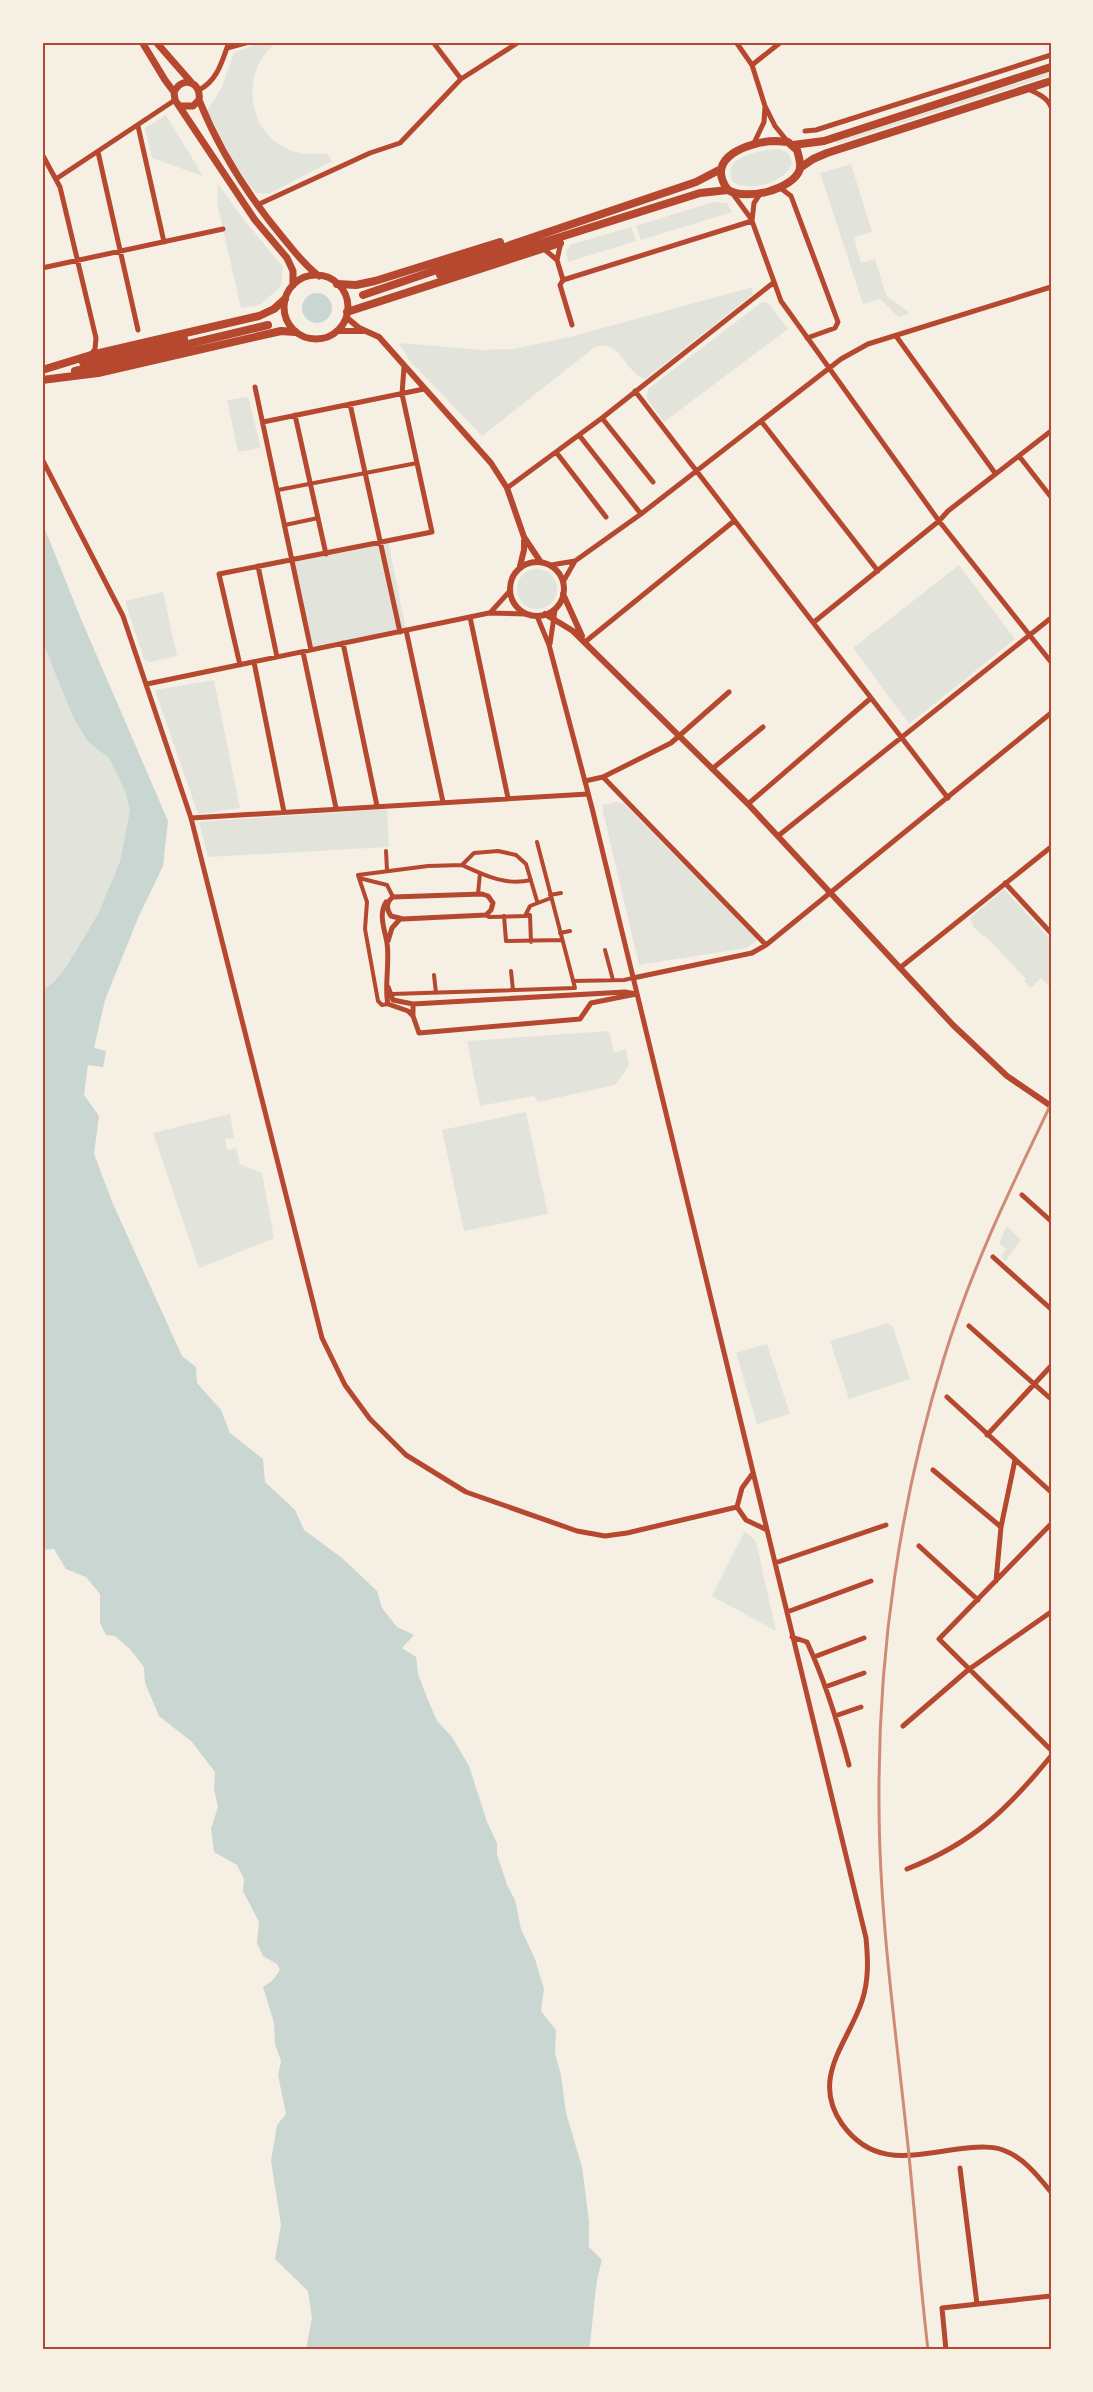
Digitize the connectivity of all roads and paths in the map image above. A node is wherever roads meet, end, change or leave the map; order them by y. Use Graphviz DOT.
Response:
graph roads {
  1 [pos="142,42"];
  2 [pos="156,42"];
  3 [pos="249,42"];
  4 [pos="433,42"];
  5 [pos="519,42"];
  6 [pos="736,42"];
  7 [pos="781,42"];
  8 [pos="773,44"];
  9 [pos="228,45"];
  10 [pos="1051,55"];
  11 [pos="752,65"];
  12 [pos="1051,67"];
  13 [pos="460,80"];
  14 [pos="1051,81"];
  15 [pos="191,82"];
  16 [pos="1028,89"];
  17 [pos="199,90"];
  18 [pos="174,92"];
  19 [pos="199,100"];
  20 [pos="1050,102"];
  21 [pos="178,103"];
  22 [pos="765,106"];
  23 [pos="138,126"];
  24 [pos="805,131"];
  25 [pos="754,143"];
  26 [pos="790,144"];
  27 [pos="98,152"];
  28 [pos="42,154"];
  29 [pos="800,168"];
  30 [pos="721,169"];
  31 [pos="56,179"];
  32 [pos="696,182"];
  33 [pos="779,187"];
  34 [pos="730,191"];
  35 [pos="700,193"];
  36 [pos="760,194"];
  37 [pos="257,206"];
  38 [pos="752,221"];
  39 [pos="223,229"];
  40 [pos="165,242"];
  41 [pos="561,242"];
  42 [pos="544,249"];
  43 [pos="121,251"];
  44 [pos="557,260"];
  45 [pos="78,261"];
  46 [pos="42,268"];
  47 [pos="319,276"];
  48 [pos="563,280"];
  49 [pos="773,283"];
  50 [pos="337,284"];
  51 [pos="293,285"];
  52 [pos="1051,287"];
  53 [pos="285,299"];
  54 [pos="347,315"];
  55 [pos="572,325"];
  56 [pos="138,330"];
  57 [pos="337,331"];
  58 [pos="366,331"];
  59 [pos="295,332"];
  60 [pos="896,336"];
  61 [pos="807,338"];
  62 [pos="91,355"];
  63 [pos="404,368"];
  64 [pos="829,368"];
  65 [pos="42,371"];
  66 [pos="42,380"];
  67 [pos="255,387"];
  68 [pos="423,389"];
  69 [pos="635,391"];
  70 [pos="402,394"];
  71 [pos="350,404"];
  72 [pos="295,415"];
  73 [pos="602,418"];
  74 [pos="761,421"];
  75 [pos="263,422"];
  76 [pos="1051,431"];
  77 [pos="579,435"];
  78 [pos="556,452"];
  79 [pos="1019,456"];
  80 [pos="42,459"];
  81 [pos="417,463"];
  82 [pos="696,472"];
  83 [pos="365,473"];
  84 [pos="995,473"];
  85 [pos="653,482"];
  86 [pos="310,484"];
  87 [pos="507,488"];
  88 [pos="278,490"];
  89 [pos="1051,497"];
  90 [pos="641,514"];
  91 [pos="606,517"];
  92 [pos="318,518"];
  93 [pos="734,521"];
  94 [pos="939,521"];
  95 [pos="285,525"];
  96 [pos="524,537"];
  97 [pos="380,543"];
  98 [pos="326,554"];
  99 [pos="293,560"];
  100 [pos="540,561"];
  101 [pos="575,561"];
  102 [pos="550,565"];
  103 [pos="258,566"];
  104 [pos="520,567"];
  105 [pos="878,571"];
  106 [pos="563,582"];
  107 [pos="509,592"];
  108 [pos="563,594"];
  109 [pos="555,609"];
  110 [pos="489,613"];
  111 [pos="526,614"];
  112 [pos="545,614"];
  113 [pos="537,616"];
  114 [pos="470,617"];
  115 [pos="1051,618"];
  116 [pos="555,620"];
  117 [pos="814,622"];
  118 [pos="403,631"];
  119 [pos="1030,636"];
  120 [pos="585,642"];
  121 [pos="343,644"];
  122 [pos="549,645"];
  123 [pos="311,650"];
  124 [pos="303,652"];
  125 [pos="277,657"];
  126 [pos="254,662"];
  127 [pos="1051,663"];
  128 [pos="240,665"];
  129 [pos="147,684"];
  130 [pos="729,692"];
  131 [pos="872,699"];
  132 [pos="1051,713"];
  133 [pos="762,727"];
  134 [pos="678,735"];
  135 [pos="901,738"];
  136 [pos="712,769"];
  137 [pos="603,777"];
  138 [pos="585,781"];
  139 [pos="588,794"];
  140 [pos="507,798"];
  141 [pos="948,798"];
  142 [pos="443,802"];
  143 [pos="748,804"];
  144 [pos="377,806"];
  145 [pos="336,808"];
  146 [pos="284,812"];
  147 [pos="191,818"];
  148 [pos="778,836"];
  149 [pos="537,842"];
  150 [pos="1051,847"];
  151 [pos="386,851"];
  152 [pos="462,865"];
  153 [pos="387,870"];
  154 [pos="480,873"];
  155 [pos="359,878"];
  156 [pos="531,880"];
  157 [pos="1005,883"];
  158 [pos="831,892"];
  159 [pos="561,893"];
  160 [pos="478,894"];
  161 [pos="551,896"];
  162 [pos="391,898"];
  163 [pos="537,901"];
  164 [pos="486,915"];
  165 [pos="504,916"];
  166 [pos="525,916"];
  167 [pos="400,919"];
  168 [pos="570,931"];
  169 [pos="560,933"];
  170 [pos="1051,933"];
  171 [pos="562,940"];
  172 [pos="531,942"];
  173 [pos="387,943"];
  174 [pos="766,945"];
  175 [pos="605,950"];
  176 [pos="901,967"];
  177 [pos="511,971"];
  178 [pos="434,975"];
  179 [pos="633,978"];
  180 [pos="613,980"];
  181 [pos="573,981"];
  182 [pos="388,987"];
  183 [pos="513,990"];
  184 [pos="436,993"];
  185 [pos="392,994"];
  186 [pos="636,994"];
  187 [pos="581,995"];
  188 [pos="388,1004"];
  189 [pos="413,1004"];
  190 [pos="587,1008"];
  191 [pos="413,1016"];
  192 [pos="1051,1106"];
  193 [pos="1022,1195"];
  194 [pos="1051,1221"];
  195 [pos="993,1257"];
  196 [pos="1051,1310"];
  197 [pos="969,1326"];
  198 [pos="1051,1366"];
  199 [pos="1035,1384"];
  200 [pos="947,1397"];
  201 [pos="1051,1399"];
  202 [pos="987,1435"];
  203 [pos="1016,1460"];
  204 [pos="933,1470"];
  205 [pos="753,1473"];
  206 [pos="1050,1489"];
  207 [pos="737,1507"];
  208 [pos="1051,1524"];
  209 [pos="885,1525"];
  210 [pos="1002,1527"];
  211 [pos="767,1530"];
  212 [pos="919,1546"];
  213 [pos="775,1563"];
  214 [pos="871,1581"];
  215 [pos="996,1581"];
  216 [pos="978,1600"];
  217 [pos="787,1612"];
  218 [pos="1051,1612"];
  219 [pos="792,1637"];
  220 [pos="864,1638"];
  221 [pos="814,1657"];
  222 [pos="968,1670"];
  223 [pos="864,1673"];
  224 [pos="825,1687"];
  225 [pos="861,1707"];
  226 [pos="835,1716"];
  227 [pos="903,1726"];
  228 [pos="1051,1750"];
  229 [pos="1051,1756"];
  230 [pos="849,1765"];
  231 [pos="907,1869"];
  232 [pos="960,2168"];
  233 [pos="1051,2192"];
  234 [pos="1051,2295"];
  235 [pos="977,2304"];
  236 [pos="946,2350"];
  1 -- 18 [label="main road"];
  2 -- 15 [label="main road"];
  3 -- 9 [label="street"];
  4 -- 13 [label="street"];
  5 -- 13 [label="street"];
  6 -- 11 [label="street"];
  7 -- 8 [label="street"];
  8 -- 11 [label="street"];
  9 -- 17 [label="street"];
  10 -- 24 [label="street"];
  11 -- 22 [label="street"];
  12 -- 26 [label="highway"];
  13 -- 37 [label="street"];
  14 -- 16 [label="highway"];
  15 -- 17 [label="main road"];
  15 -- 18 [label="main road"];
  16 -- 20 [label="street"];
  16 -- 29 [label="highway"];
  17 -- 19 [label="main road"];
  18 -- 21 [label="main road"];
  19 -- 21 [label="main road"];
  19 -- 37 [label="main road"];
  21 -- 23 [label="street"];
  21 -- 51 [label="main road"];
  22 -- 25 [label="street"];
  22 -- 26 [label="street"];
  23 -- 27 [label="street"];
  23 -- 40 [label="street"];
  25 -- 26 [label="highway"];
  25 -- 30 [label="highway"];
  26 -- 29 [label="highway"];
  27 -- 31 [label="street"];
  27 -- 43 [label="street"];
  28 -- 31 [label="street"];
  29 -- 33 [label="highway"];
  30 -- 32 [label="highway"];
  30 -- 34 [label="highway"];
  31 -- 45 [label="street"];
  32 -- 35 [label="highway"];
  32 -- 50 [label="highway"];
  33 -- 36 [label="highway"];
  33 -- 61 [label="street"];
  34 -- 35 [label="highway"];
  34 -- 36 [label="highway"];
  34 -- 38 [label="street"];
  35 -- 41 [label="highway"];
  36 -- 38 [label="street"];
  37 -- 47 [label="main road"];
  38 -- 48 [label="street"];
  38 -- 49 [label="street"];
  39 -- 40 [label="street"];
  40 -- 43 [label="street"];
  41 -- 42 [label="highway"];
  41 -- 44 [label="street"];
  42 -- 44 [label="street"];
  42 -- 54 [label="highway"];
  43 -- 45 [label="street"];
  43 -- 56 [label="street"];
  44 -- 48 [label="street"];
  45 -- 46 [label="street"];
  45 -- 62 [label="street"];
  47 -- 50 [label="main road"];
  47 -- 51 [label="main road"];
  48 -- 55 [label="street"];
  49 -- 61 [label="street"];
  49 -- 69 [label="street"];
  50 -- 54 [label="main road"];
  51 -- 53 [label="main road"];
  52 -- 60 [label="street"];
  53 -- 59 [label="main road"];
  53 -- 62 [label="highway"];
  54 -- 57 [label="main road"];
  54 -- 58 [label="street"];
  57 -- 58 [label="street"];
  57 -- 59 [label="main road"];
  58 -- 63 [label="street"];
  59 -- 66 [label="highway"];
  60 -- 64 [label="street"];
  60 -- 84 [label="street"];
  61 -- 64 [label="street"];
  62 -- 65 [label="highway"];
  63 -- 68 [label="street"];
  63 -- 70 [label="street"];
  64 -- 74 [label="street"];
  64 -- 94 [label="street"];
  65 -- 66 [label="highway"];
  67 -- 75 [label="street"];
  68 -- 70 [label="street"];
  68 -- 87 [label="street"];
  69 -- 73 [label="street"];
  69 -- 82 [label="street"];
  70 -- 71 [label="street"];
  70 -- 81 [label="street"];
  71 -- 72 [label="street"];
  71 -- 83 [label="street"];
  72 -- 75 [label="street"];
  72 -- 86 [label="street"];
  73 -- 77 [label="street"];
  73 -- 85 [label="street"];
  74 -- 82 [label="street"];
  74 -- 105 [label="street"];
  75 -- 88 [label="street"];
  76 -- 79 [label="street"];
  77 -- 78 [label="street"];
  77 -- 90 [label="street"];
  78 -- 87 [label="street"];
  78 -- 91 [label="street"];
  79 -- 84 [label="street"];
  79 -- 89 [label="street"];
  80 -- 129 [label="street"];
  81 -- 83 [label="street"];
  81 -- 97 [label="street"];
  82 -- 90 [label="street"];
  82 -- 93 [label="street"];
  83 -- 86 [label="street"];
  83 -- 97 [label="street"];
  84 -- 94 [label="street"];
  86 -- 88 [label="street"];
  86 -- 92 [label="street"];
  87 -- 96 [label="street"];
  88 -- 95 [label="street"];
  90 -- 101 [label="street"];
  92 -- 95 [label="street"];
  92 -- 98 [label="street"];
  93 -- 117 [label="street"];
  93 -- 120 [label="street"];
  94 -- 105 [label="street"];
  94 -- 119 [label="street"];
  95 -- 99 [label="street"];
  96 -- 100 [label="street"];
  96 -- 104 [label="street"];
  97 -- 98 [label="street"];
  97 -- 118 [label="street"];
  98 -- 99 [label="street"];
  99 -- 103 [label="street"];
  99 -- 123 [label="street"];
  100 -- 102 [label="street"];
  100 -- 104 [label="street"];
  101 -- 102 [label="street"];
  101 -- 106 [label="street"];
  102 -- 106 [label="street"];
  103 -- 125 [label="street"];
  103 -- 128 [label="street"];
  104 -- 107 [label="street"];
  105 -- 117 [label="street"];
  106 -- 108 [label="street"];
  107 -- 110 [label="street"];
  107 -- 111 [label="street"];
  108 -- 109 [label="street"];
  108 -- 120 [label="street"];
  109 -- 112 [label="street"];
  109 -- 116 [label="street"];
  110 -- 111 [label="street"];
  110 -- 114 [label="street"];
  111 -- 113 [label="street"];
  112 -- 113 [label="street"];
  112 -- 116 [label="street"];
  113 -- 122 [label="street"];
  114 -- 118 [label="street"];
  114 -- 140 [label="street"];
  115 -- 119 [label="street"];
  116 -- 120 [label="street"];
  116 -- 122 [label="street"];
  117 -- 131 [label="street"];
  118 -- 121 [label="street"];
  118 -- 142 [label="street"];
  119 -- 127 [label="street"];
  119 -- 135 [label="street"];
  120 -- 134 [label="street"];
  121 -- 123 [label="street"];
  121 -- 144 [label="street"];
  122 -- 138 [label="street"];
  123 -- 124 [label="street"];
  124 -- 125 [label="street"];
  124 -- 145 [label="street"];
  125 -- 126 [label="street"];
  126 -- 128 [label="street"];
  126 -- 146 [label="street"];
  128 -- 129 [label="street"];
  129 -- 147 [label="street"];
  130 -- 134 [label="street"];
  131 -- 135 [label="street"];
  131 -- 143 [label="street"];
  132 -- 141 [label="street"];
  133 -- 136 [label="street"];
  134 -- 136 [label="street"];
  134 -- 137 [label="street"];
  135 -- 141 [label="street"];
  135 -- 148 [label="street"];
  136 -- 143 [label="street"];
  137 -- 138 [label="street"];
  137 -- 174 [label="street"];
  138 -- 139 [label="street"];
  139 -- 140 [label="street"];
  139 -- 179 [label="street"];
  140 -- 142 [label="street"];
  141 -- 158 [label="street"];
  142 -- 144 [label="street"];
  143 -- 148 [label="street"];
  144 -- 145 [label="street"];
  145 -- 146 [label="street"];
  146 -- 147 [label="street"];
  147 -- 207 [label="street"];
  148 -- 158 [label="street"];
  149 -- 161 [label="street"];
  150 -- 157 [label="street"];
  151 -- 153 [label="street"];
  152 -- 153 [label="street"];
  152 -- 154 [label="street"];
  152 -- 156 [label="street"];
  153 -- 155 [label="street"];
  154 -- 156 [label="street"];
  154 -- 160 [label="street"];
  155 -- 162 [label="street"];
  155 -- 188 [label="street"];
  156 -- 163 [label="street"];
  157 -- 170 [label="street"];
  157 -- 176 [label="street"];
  158 -- 174 [label="street"];
  158 -- 176 [label="street"];
  159 -- 161 [label="street"];
  160 -- 162 [label="street"];
  160 -- 164 [label="street"];
  161 -- 163 [label="street"];
  161 -- 169 [label="street"];
  162 -- 167 [label="street"];
  162 -- 173 [label="street"];
  163 -- 166 [label="street"];
  164 -- 165 [label="street"];
  164 -- 167 [label="street"];
  165 -- 166 [label="street"];
  165 -- 172 [label="street"];
  166 -- 172 [label="street"];
  167 -- 173 [label="street"];
  168 -- 169 [label="street"];
  169 -- 171 [label="street"];
  171 -- 172 [label="street"];
  171 -- 181 [label="street"];
  173 -- 182 [label="street"];
  174 -- 179 [label="street"];
  175 -- 180 [label="street"];
  176 -- 192 [label="street"];
  177 -- 183 [label="street"];
  178 -- 184 [label="street"];
  179 -- 180 [label="street"];
  179 -- 186 [label="street"];
  180 -- 181 [label="street"];
  181 -- 183 [label="street"];
  182 -- 185 [label="street"];
  182 -- 188 [label="street"];
  183 -- 184 [label="street"];
  184 -- 185 [label="street"];
  185 -- 189 [label="street"];
  186 -- 187 [label="street"];
  186 -- 190 [label="street"];
  186 -- 205 [label="street"];
  187 -- 189 [label="street"];
  187 -- 190 [label="street"];
  188 -- 191 [label="street"];
  189 -- 191 [label="street"];
  190 -- 191 [label="street"];
  193 -- 194 [label="street"];
  195 -- 196 [label="street"];
  197 -- 199 [label="street"];
  198 -- 199 [label="street"];
  199 -- 201 [label="street"];
  199 -- 202 [label="street"];
  200 -- 202 [label="street"];
  202 -- 203 [label="street"];
  203 -- 206 [label="street"];
  203 -- 210 [label="street"];
  204 -- 210 [label="street"];
  205 -- 207 [label="street"];
  205 -- 211 [label="street"];
  207 -- 211 [label="street"];
  208 -- 215 [label="street"];
  209 -- 213 [label="street"];
  210 -- 215 [label="street"];
  211 -- 213 [label="street"];
  212 -- 216 [label="street"];
  213 -- 217 [label="street"];
  214 -- 217 [label="street"];
  215 -- 216 [label="street"];
  216 -- 222 [label="street"];
  217 -- 219 [label="street"];
  218 -- 222 [label="street"];
  219 -- 221 [label="street"];
  219 -- 233 [label="street"];
  220 -- 221 [label="street"];
  221 -- 224 [label="street"];
  222 -- 227 [label="street"];
  222 -- 228 [label="street"];
  223 -- 224 [label="street"];
  224 -- 226 [label="street"];
  225 -- 226 [label="street"];
  226 -- 230 [label="street"];
  229 -- 231 [label="street"];
  232 -- 235 [label="street"];
  234 -- 235 [label="street"];
  235 -- 236 [label="street"];
}
